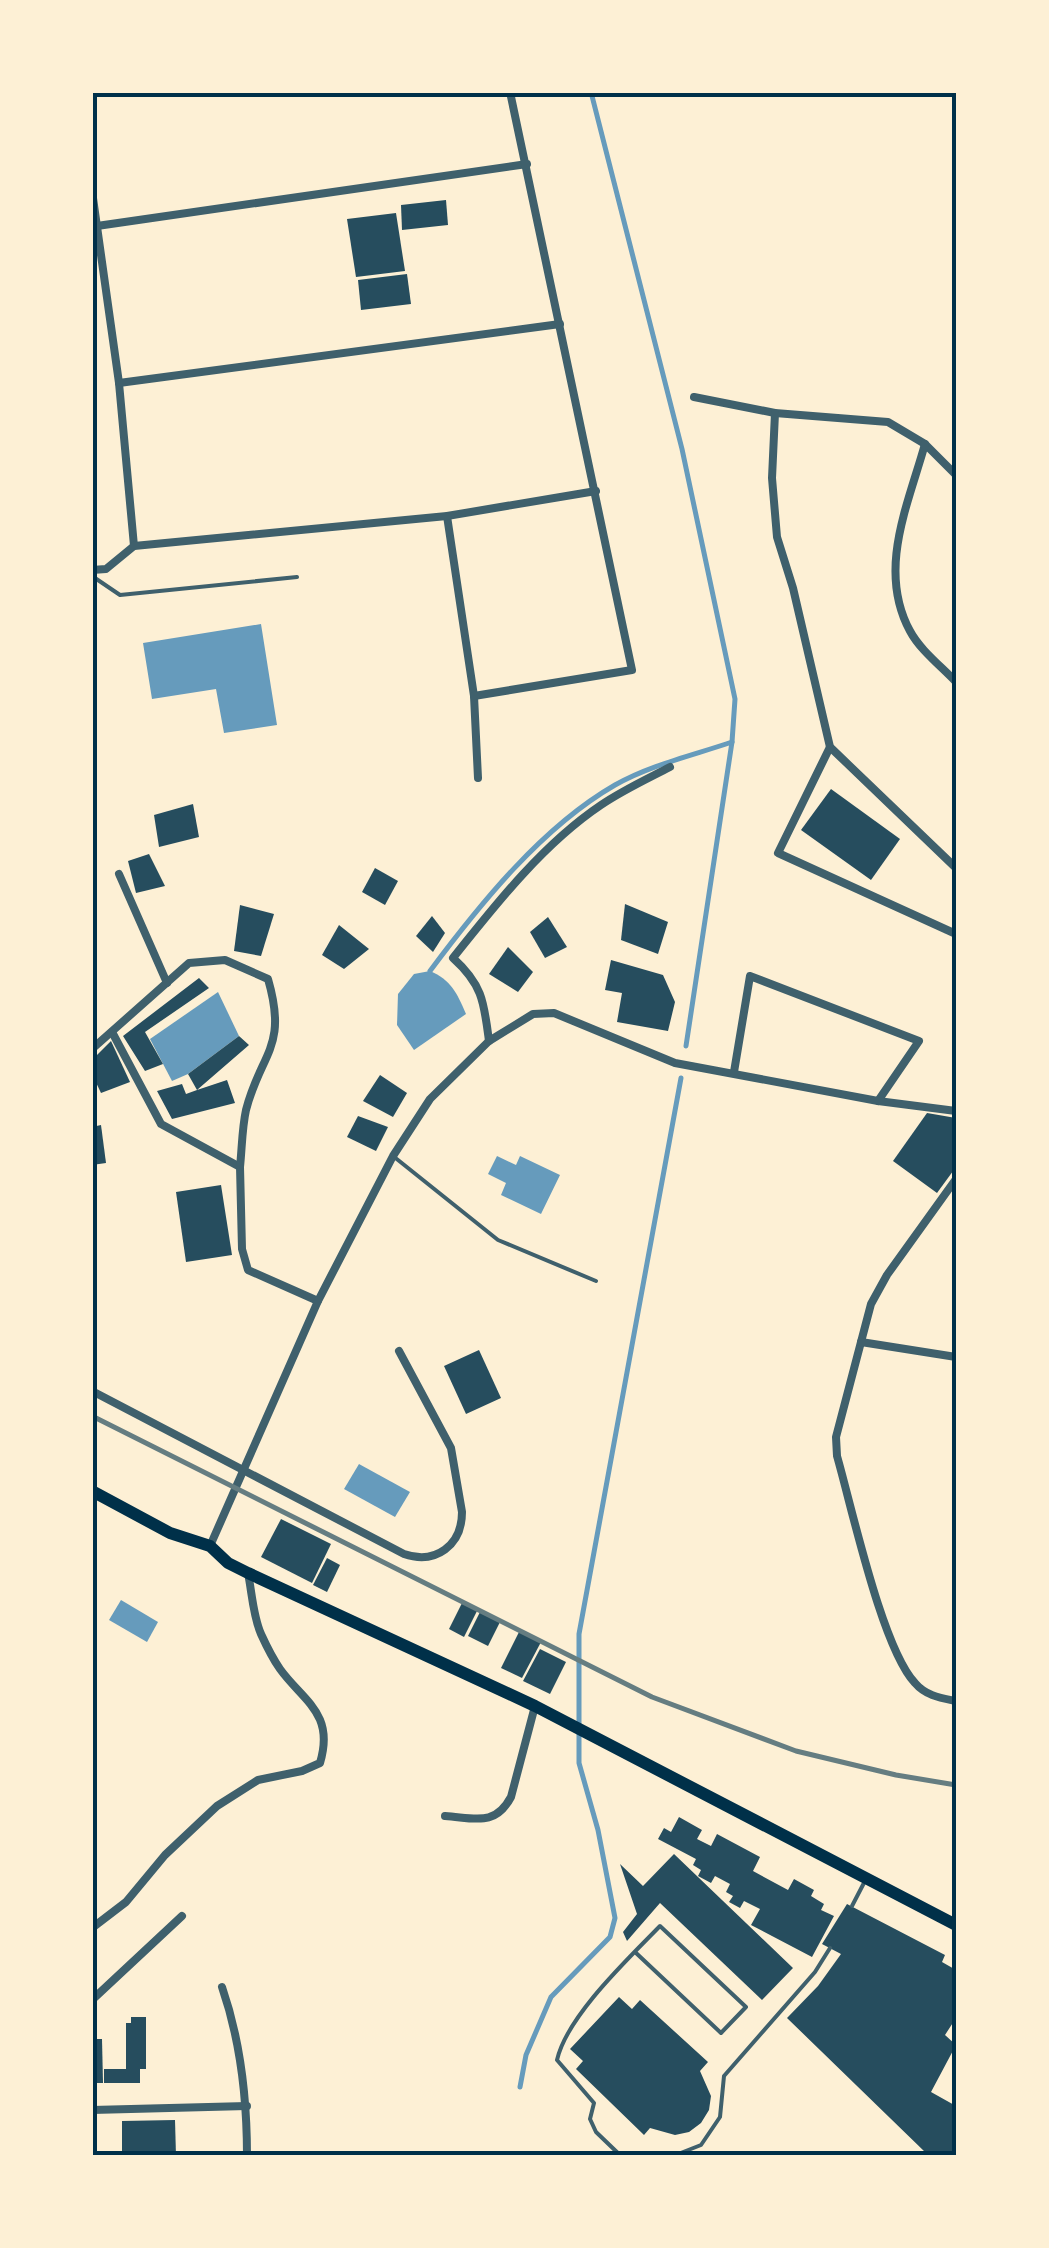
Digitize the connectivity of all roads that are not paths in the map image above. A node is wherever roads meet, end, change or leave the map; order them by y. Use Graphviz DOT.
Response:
graph roads {
  1 [pos="510,92"];
  2 [pos="527,164"];
  3 [pos="92,192"];
  4 [pos="97,226"];
  5 [pos="560,324"];
  6 [pos="119,382"];
  7 [pos="694,397"];
  8 [pos="775,414"];
  9 [pos="925,444"];
  10 [pos="956,475"];
  11 [pos="596,491"];
  12 [pos="447,516"];
  13 [pos="134,546"];
  14 [pos="92,573"];
  15 [pos="298,577"];
  16 [pos="956,682"];
  17 [pos="474,696"];
  18 [pos="830,746"];
  19 [pos="670,767"];
  20 [pos="478,778"];
  21 [pos="956,868"];
  22 [pos="119,874"];
  23 [pos="956,934"];
  24 [pos="167,983"];
  25 [pos="112,1032"];
  26 [pos="488,1041"];
  27 [pos="92,1049"];
  28 [pos="734,1072"];
  29 [pos="878,1101"];
  30 [pos="956,1111"];
  31 [pos="393,1156"];
  32 [pos="240,1166"];
  33 [pos="956,1179"];
  34 [pos="596,1281"];
  35 [pos="318,1301"];
  36 [pos="861,1342"];
  37 [pos="399,1351"];
  38 [pos="956,1356"];
  39 [pos="92,1391"];
  40 [pos="244,1468"];
  41 [pos="92,1492"];
  42 [pos="210,1546"];
  43 [pos="248,1573"];
  44 [pos="956,1701"];
  45 [pos="536,1706"];
  46 [pos="445,1816"];
  47 [pos="867,1877"];
  48 [pos="852,1906"];
  49 [pos="182,1916"];
  50 [pos="956,1924"];
  51 [pos="92,1928"];
  52 [pos="830,1948"];
  53 [pos="635,1952"];
  54 [pos="222,1987"];
  55 [pos="92,2000"];
  56 [pos="247,2106"];
  57 [pos="92,2110"];
  58 [pos="247,2156"];
  59 [pos="621,2156"];
  60 [pos="673,2156"];
  1 -- 2 [label="street"];
  2 -- 4 [label="street"];
  2 -- 5 [label="street"];
  3 -- 4 [label="street"];
  4 -- 6 [label="street"];
  5 -- 6 [label="street"];
  5 -- 11 [label="street"];
  6 -- 13 [label="street"];
  7 -- 8 [label="street"];
  8 -- 9 [label="street"];
  8 -- 18 [label="street"];
  9 -- 10 [label="street"];
  9 -- 16 [label="street"];
  11 -- 12 [label="street"];
  11 -- 17 [label="street"];
  12 -- 13 [label="street"];
  12 -- 17 [label="street"];
  13 -- 14 [label="street"];
  14 -- 15 [label="lane"];
  17 -- 20 [label="street"];
  18 -- 21 [label="street"];
  18 -- 23 [label="street"];
  19 -- 26 [label="street"];
  22 -- 24 [label="street"];
  24 -- 25 [label="street"];
  24 -- 32 [label="street"];
  25 -- 27 [label="street"];
  25 -- 32 [label="street"];
  26 -- 28 [label="street"];
  26 -- 31 [label="street"];
  28 -- 29 [label="street"];
  28 -- 29 [label="street"];
  29 -- 30 [label="street"];
  31 -- 34 [label="lane"];
  31 -- 35 [label="street"];
  32 -- 35 [label="street"];
  33 -- 36 [label="street"];
  35 -- 40 [label="street"];
  36 -- 38 [label="street"];
  36 -- 44 [label="street"];
  37 -- 40 [label="street"];
  39 -- 40 [label="street"];
  40 -- 42 [label="street"];
  41 -- 42 [label="main road"];
  42 -- 43 [label="main road"];
  43 -- 45 [label="main road"];
  43 -- 51 [label="street"];
  45 -- 46 [label="street"];
  45 -- 47 [label="main road"];
  47 -- 48 [label="lane"];
  47 -- 50 [label="main road"];
  49 -- 55 [label="street"];
  52 -- 60 [label="lane"];
  53 -- 53 [label="lane"];
  53 -- 59 [label="lane"];
  54 -- 56 [label="street"];
  56 -- 57 [label="street"];
  56 -- 58 [label="street"];
}
